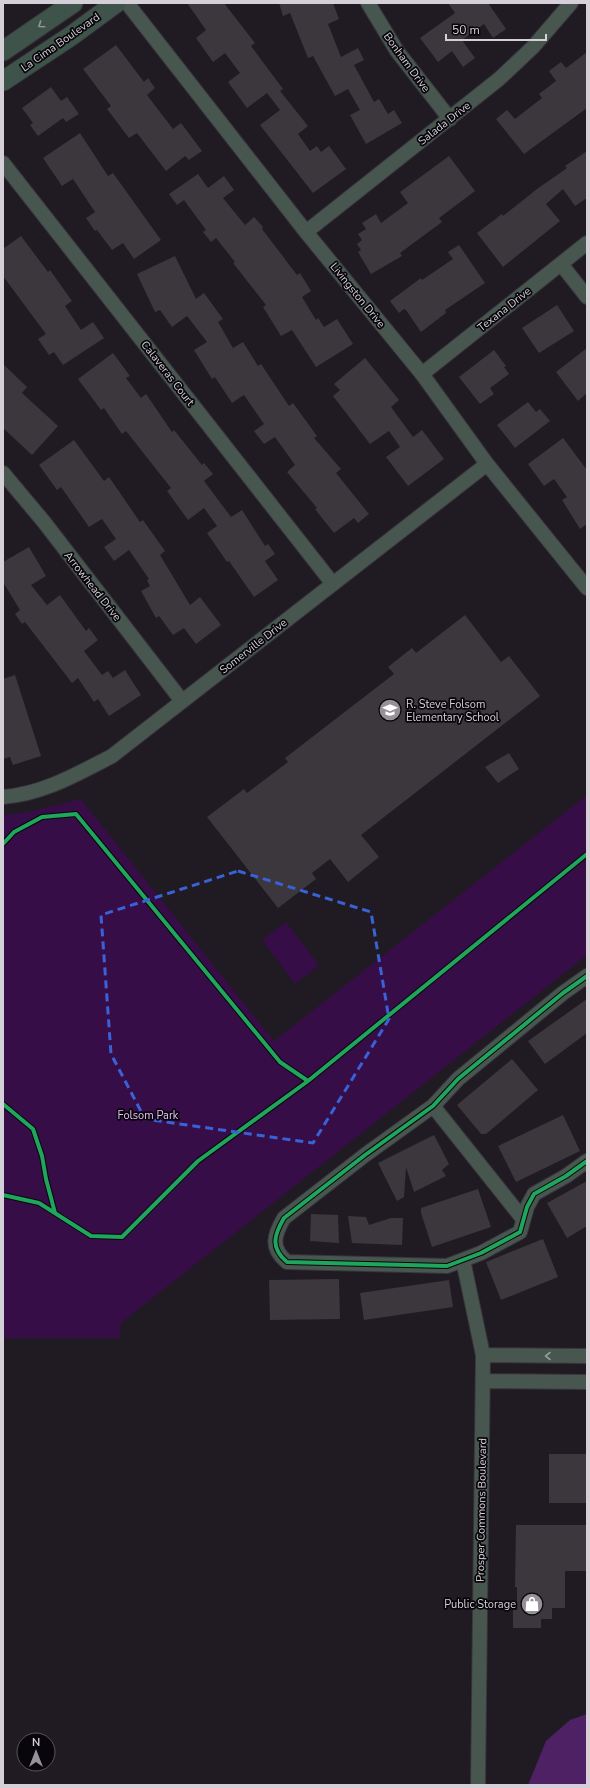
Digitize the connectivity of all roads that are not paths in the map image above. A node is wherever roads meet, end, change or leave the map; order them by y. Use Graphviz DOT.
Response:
graph roads {
  1 [pos="73,3"];
  2 [pos="116,3"];
  3 [pos="127,3"];
  4 [pos="368,3"];
  5 [pos="571,3"];
  6 [pos="3,51"];
  7 [pos="3,81"];
  8 [pos="450,119"];
  9 [pos="3,163"];
  10 [pos="306,232"];
  11 [pos="587,243"];
  12 [pos="561,264"];
  13 [pos="587,297"];
  14 [pos="422,374"];
  15 [pos="487,464"];
  16 [pos="3,473"];
  17 [pos="333,584"];
  18 [pos="587,588"];
  19 [pos="182,701"];
  20 [pos="3,797"];
  21 [pos="587,976"];
  22 [pos="433,1106"];
  23 [pos="587,1160"];
  24 [pos="523,1219"];
  25 [pos="463,1260"];
  26 [pos="483,1355"];
  27 [pos="587,1356"];
  28 [pos="483,1381"];
  29 [pos="587,1382"];
  30 [pos="478,1785"];
  1 -- 6 [label="street, one-way"];
  2 -- 7 [label="street, La Cima Boulevard"];
  3 -- 10 [label="street, Livingston Drive"];
  4 -- 8 [label="street, Bonham Drive"];
  5 -- 8 [label="street, Salada Drive"];
  8 -- 10 [label="street, Salada Drive"];
  9 -- 17 [label="street, Calaveras Court"];
  10 -- 14 [label="street, Livingston Drive"];
  11 -- 12 [label="street, Texana Drive"];
  12 -- 13 [label="street"];
  12 -- 14 [label="street, Texana Drive"];
  14 -- 15 [label="street, Livingston Drive"];
  15 -- 17 [label="street, Somerville Drive"];
  15 -- 18 [label="street, Livingston Drive"];
  16 -- 19 [label="street, Arrowhead Drive"];
  17 -- 19 [label="street, Somerville Drive"];
  19 -- 20 [label="street, Somerville Drive"];
  21 -- 22 [label="street"];
  22 -- 24 [label="street"];
  22 -- 25 [label="street"];
  23 -- 24 [label="street"];
  24 -- 25 [label="street"];
  25 -- 26 [label="street, Prosper Commons Boulevard"];
  27 -- 26 [label="street, one-way"];
  26 -- 28 [label="street, Prosper Commons Boulevard"];
  28 -- 29 [label="street"];
  28 -- 30 [label="street, Prosper Commons Boulevard"];
}
